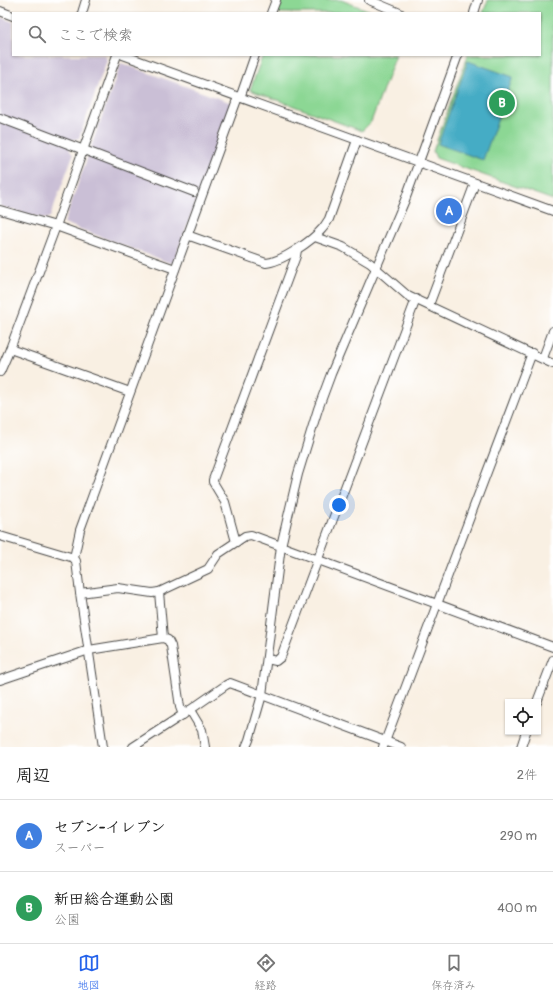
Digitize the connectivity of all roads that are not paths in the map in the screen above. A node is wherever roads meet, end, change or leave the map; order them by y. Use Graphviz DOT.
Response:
graph roads {
  1 [pos="86,0"];
  2 [pos="276,0"];
  3 [pos="369,0"];
  4 [pos="478,0"];
  5 [pos="0,11"];
  6 [pos="82,12"];
  7 [pos="271,12"];
  8 [pos="398,12"];
  9 [pos="474,12"];
  10 [pos="12,16"];
  11 [pos="117,56"];
  12 [pos="126,56"];
  13 [pos="255,56"];
  14 [pos="458,56"];
  15 [pos="239,97"];
  16 [pos="0,118"];
  17 [pos="357,140"];
  18 [pos="83,149"];
  19 [pos="418,163"];
  20 [pos="475,183"];
  21 [pos="194,192"];
  22 [pos="0,210"];
  23 [pos="553,211"];
  24 [pos="56,226"];
  25 [pos="187,236"];
  26 [pos="314,237"];
  27 [pos="297,250"];
  28 [pos="377,268"];
  29 [pos="175,269"];
  30 [pos="416,300"];
  31 [pos="429,305"];
  32 [pos="553,330"];
  33 [pos="6,351"];
  34 [pos="532,353"];
  35 [pos="543,358"];
  36 [pos="553,364"];
  37 [pos="0,372"];
  38 [pos="130,392"];
  39 [pos="0,536"];
  40 [pos="236,542"];
  41 [pos="281,546"];
  42 [pos="74,558"];
  43 [pos="318,560"];
  44 [pos="159,592"];
  45 [pos="80,593"];
  46 [pos="437,604"];
  47 [pos="163,638"];
  48 [pos="553,647"];
  49 [pos="89,650"];
  50 [pos="267,659"];
  51 [pos="553,660"];
  52 [pos="0,680"];
  53 [pos="262,694"];
  54 [pos="538,699"];
  55 [pos="190,710"];
  56 [pos="183,715"];
  57 [pos="525,735"];
  58 [pos="384,744"];
  59 [pos="103,747"];
  60 [pos="133,747"];
  61 [pos="205,747"];
  62 [pos="246,747"];
  63 [pos="401,747"];
  64 [pos="521,747"];
  1 -- 6 [label="street"];
  2 -- 7 [label="street"];
  3 -- 8 [label="street"];
  4 -- 9 [label="street"];
  5 -- 10 [label="street"];
  11 -- 18 [label="street"];
  12 -- 15 [label="street"];
  13 -- 15 [label="street"];
  14 -- 19 [label="street"];
  15 -- 17 [label="street"];
  15 -- 25 [label="street"];
  16 -- 18 [label="street"];
  17 -- 19 [label="street"];
  17 -- 26 [label="street"];
  18 -- 21 [label="street"];
  18 -- 24 [label="street"];
  19 -- 20 [label="street"];
  19 -- 28 [label="street"];
  20 -- 23 [label="street"];
  20 -- 31 [label="street"];
  22 -- 24 [label="street"];
  24 -- 29 [label="street"];
  24 -- 33 [label="street"];
  25 -- 27 [label="street"];
  25 -- 29 [label="street"];
  26 -- 27 [label="street"];
  26 -- 28 [label="street"];
  27 -- 40 [label="street"];
  28 -- 30 [label="street"];
  28 -- 41 [label="street"];
  29 -- 38 [label="street"];
  30 -- 31 [label="street"];
  30 -- 43 [label="street"];
  31 -- 34 [label="street"];
  32 -- 35 [label="street"];
  33 -- 37 [label="street"];
  33 -- 38 [label="street"];
  34 -- 35 [label="street"];
  34 -- 46 [label="street"];
  35 -- 36 [label="street"];
  38 -- 42 [label="street"];
  39 -- 42 [label="street"];
  40 -- 41 [label="street"];
  40 -- 44 [label="street"];
  41 -- 43 [label="street"];
  41 -- 50 [label="street"];
  42 -- 45 [label="street"];
  43 -- 46 [label="street"];
  43 -- 50 [label="street"];
  44 -- 45 [label="street"];
  44 -- 47 [label="street"];
  45 -- 49 [label="street"];
  46 -- 48 [label="street"];
  46 -- 58 [label="street"];
  47 -- 49 [label="street"];
  47 -- 56 [label="street"];
  49 -- 52 [label="street"];
  49 -- 59 [label="street"];
  50 -- 53 [label="street"];
  51 -- 54 [label="street"];
  53 -- 55 [label="street"];
  53 -- 58 [label="street"];
  53 -- 62 [label="street"];
  55 -- 56 [label="street"];
  55 -- 61 [label="street"];
  56 -- 60 [label="street"];
  57 -- 64 [label="street"];
  58 -- 63 [label="street"];
}
